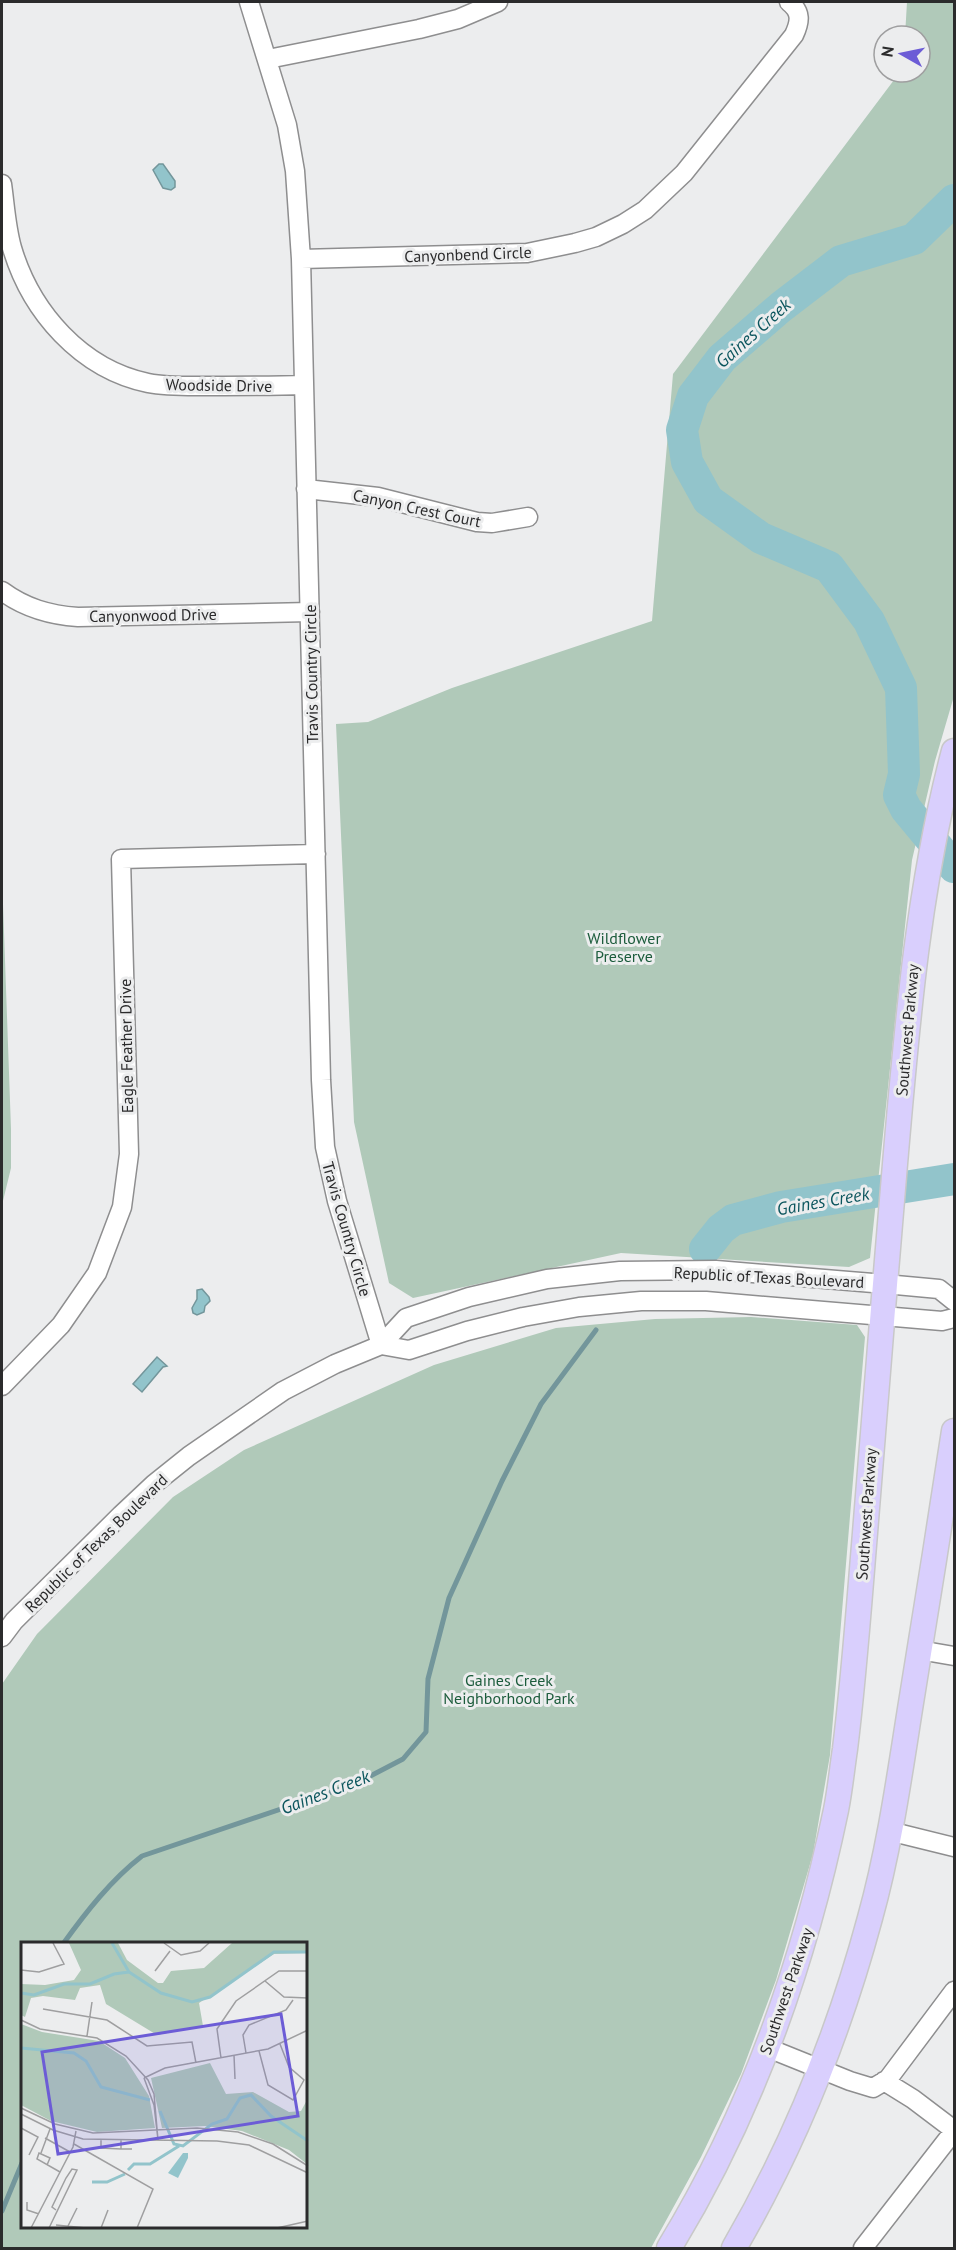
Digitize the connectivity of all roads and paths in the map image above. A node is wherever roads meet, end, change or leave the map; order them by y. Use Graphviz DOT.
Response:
graph roads {
  1 [pos="249,2"];
  2 [pos="498,2"];
  3 [pos="789,2"];
  4 [pos="268,59"];
  5 [pos="2,184"];
  6 [pos="301,259"];
  7 [pos="304,385"];
  8 [pos="306,489"];
  9 [pos="528,517"];
  10 [pos="2,591"];
  11 [pos="310,612"];
  12 [pos="954,751"];
  13 [pos="316,854"];
  14 [pos="885,1284"];
  15 [pos="954,1301"];
  16 [pos="881,1316"];
  17 [pos="954,1318"];
  18 [pos="381,1345"];
  19 [pos="2,1386"];
  20 [pos="954,1431"];
  21 [pos="2,1637"];
  22 [pos="919,1650"];
  23 [pos="954,1656"];
  24 [pos="889,1831"];
  25 [pos="954,1847"];
  26 [pos="954,1991"];
  27 [pos="768,2048"];
  28 [pos="822,2070"];
  29 [pos="884,2081"];
  30 [pos="954,2130"];
  31 [pos="669,2248"];
  32 [pos="734,2248"];
  33 [pos="863,2248"];
  1 -- 4 [label="street, Travis Country Circle"];
  2 -- 4 [label="street"];
  3 -- 6 [label="street, Canyonbend Circle"];
  4 -- 6 [label="street, Travis Country Circle"];
  5 -- 7 [label="street, Woodside Drive"];
  6 -- 7 [label="street, Travis Country Circle"];
  7 -- 8 [label="street, Travis Country Circle"];
  8 -- 9 [label="street, Canyon Crest Court"];
  8 -- 11 [label="street, Travis Country Circle"];
  10 -- 11 [label="street, Canyonwood Drive"];
  11 -- 13 [label="street, Travis Country Circle"];
  12 -- 14 [label="main road, Southwest Parkway"];
  13 -- 18 [label="street, Travis Country Circle"];
  13 -- 19 [label="street, Eagle Feather Drive"];
  14 -- 15 [label="street, Republic of Texas Boulevard"];
  14 -- 16 [label="main road, Southwest Parkway"];
  14 -- 18 [label="street, Republic of Texas Boulevard"];
  16 -- 17 [label="street, Republic of Texas Boulevard"];
  16 -- 18 [label="street, Republic of Texas Boulevard"];
  16 -- 27 [label="main road, Southwest Parkway"];
  18 -- 21 [label="street, Republic of Texas Boulevard"];
  20 -- 22 [label="main road"];
  22 -- 23 [label="street"];
  22 -- 24 [label="main road"];
  24 -- 25 [label="street"];
  24 -- 28 [label="main road"];
  26 -- 29 [label="street"];
  27 -- 28 [label="street"];
  27 -- 31 [label="main road, Southwest Parkway"];
  28 -- 29 [label="street"];
  28 -- 32 [label="main road"];
  29 -- 30 [label="street"];
  30 -- 33 [label="street"];
}
